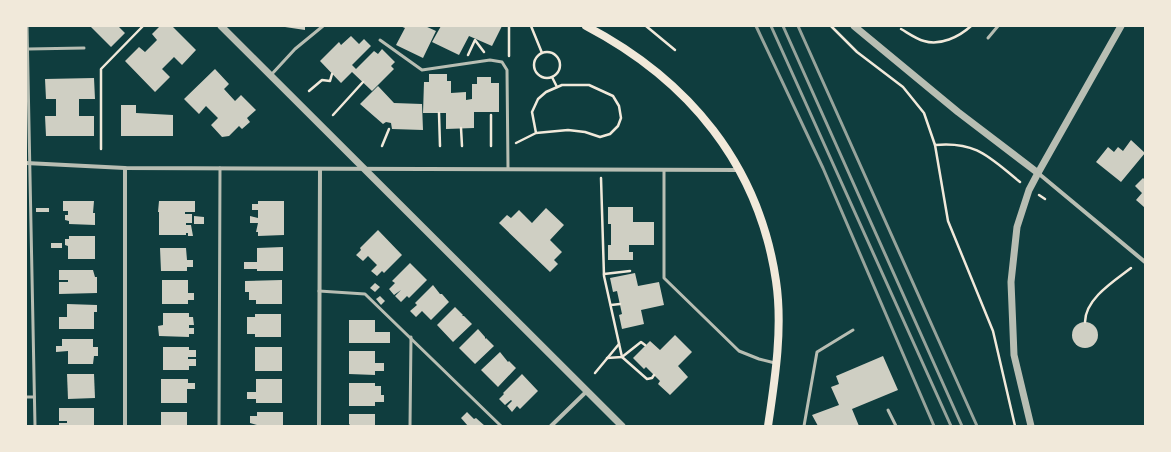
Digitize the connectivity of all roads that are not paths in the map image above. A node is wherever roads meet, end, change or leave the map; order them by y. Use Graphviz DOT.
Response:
graph roads {
  1 [pos="27,26"];
  2 [pos="221,26"];
  3 [pos="323,26"];
  4 [pos="586,26"];
  5 [pos="854,26"];
  6 [pos="998,26"];
  7 [pos="1121,26"];
  8 [pos="988,38"];
  9 [pos="380,40"];
  10 [pos="84,48"];
  11 [pos="28,49"];
  12 [pos="271,76"];
  13 [pos="28,163"];
  14 [pos="125,168"];
  15 [pos="220,168"];
  16 [pos="508,168"];
  17 [pos="320,169"];
  18 [pos="364,169"];
  19 [pos="664,170"];
  20 [pos="739,170"];
  21 [pos="1038,173"];
  22 [pos="1145,262"];
  23 [pos="319,291"];
  24 [pos="853,330"];
  25 [pos="412,337"];
  26 [pos="776,363"];
  27 [pos="587,391"];
  28 [pos="26,397"];
  29 [pos="34,398"];
  30 [pos="888,410"];
  31 [pos="35,426"];
  32 [pos="125,426"];
  33 [pos="219,426"];
  34 [pos="319,426"];
  35 [pos="410,426"];
  36 [pos="501,426"];
  37 [pos="551,426"];
  38 [pos="622,426"];
  39 [pos="768,426"];
  40 [pos="804,426"];
  41 [pos="896,426"];
  42 [pos="1031,426"];
  1 -- 11 [label="lane"];
  2 -- 12 [label="street"];
  3 -- 12 [label="lane"];
  4 -- 20 [label="main road"];
  5 -- 21 [label="street"];
  6 -- 8 [label="lane"];
  7 -- 21 [label="street"];
  9 -- 16 [label="lane"];
  10 -- 11 [label="lane"];
  11 -- 13 [label="lane"];
  12 -- 18 [label="street"];
  13 -- 14 [label="street"];
  13 -- 29 [label="lane"];
  14 -- 15 [label="street"];
  14 -- 32 [label="street"];
  15 -- 17 [label="street"];
  15 -- 33 [label="lane"];
  16 -- 18 [label="street"];
  16 -- 19 [label="street"];
  17 -- 18 [label="street"];
  17 -- 23 [label="street"];
  18 -- 27 [label="street"];
  19 -- 20 [label="street"];
  19 -- 26 [label="lane"];
  20 -- 26 [label="main road"];
  21 -- 22 [label="street"];
  21 -- 42 [label="street"];
  23 -- 25 [label="lane"];
  23 -- 34 [label="street"];
  24 -- 40 [label="lane"];
  25 -- 35 [label="lane"];
  25 -- 36 [label="lane"];
  26 -- 39 [label="main road"];
  27 -- 37 [label="street"];
  27 -- 38 [label="street"];
  28 -- 29 [label="lane"];
  29 -- 31 [label="lane"];
  30 -- 41 [label="lane"];
}
